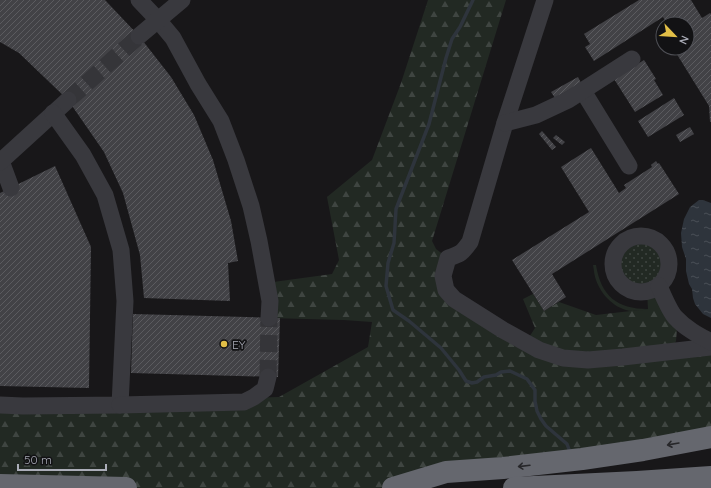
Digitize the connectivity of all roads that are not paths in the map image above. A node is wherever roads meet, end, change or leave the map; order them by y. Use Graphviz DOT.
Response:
graph roads {
  1 [pos="139,0"];
  2 [pos="182,0"];
  3 [pos="545,0"];
  4 [pos="158,20"];
  5 [pos="139,36"];
  6 [pos="632,59"];
  7 [pos="583,91"];
  8 [pos="68,100"];
  9 [pos="54,112"];
  10 [pos="505,123"];
  11 [pos="0,161"];
  12 [pos="629,166"];
  13 [pos="11,188"];
  14 [pos="658,286"];
  15 [pos="674,316"];
  16 [pos="269,318"];
  17 [pos="711,342"];
  18 [pos="711,347"];
  19 [pos="671,351"];
  20 [pos="268,377"];
  21 [pos="0,405"];
  22 [pos="120,405"];
  23 [pos="711,437"];
  24 [pos="711,477"];
  25 [pos="0,485"];
  26 [pos="126,488"];
  27 [pos="393,488"];
  28 [pos="514,488"];
  1 -- 4 [label="lane"];
  2 -- 4 [label="lane"];
  3 -- 10 [label="lane"];
  4 -- 5 [label="lane"];
  4 -- 16 [label="lane"];
  6 -- 7 [label="lane"];
  7 -- 10 [label="lane"];
  7 -- 12 [label="lane"];
  8 -- 9 [label="lane"];
  9 -- 11 [label="lane"];
  9 -- 22 [label="lane"];
  10 -- 19 [label="lane"];
  11 -- 13 [label="lane"];
  14 -- 15 [label="lane"];
  15 -- 17 [label="lane"];
  15 -- 19 [label="lane"];
  18 -- 19 [label="lane"];
  20 -- 22 [label="lane"];
  21 -- 22 [label="lane"];
  23 -- 27 [label="highway, one-way"];
  24 -- 28 [label="highway"];
  25 -- 26 [label="highway"];
}
